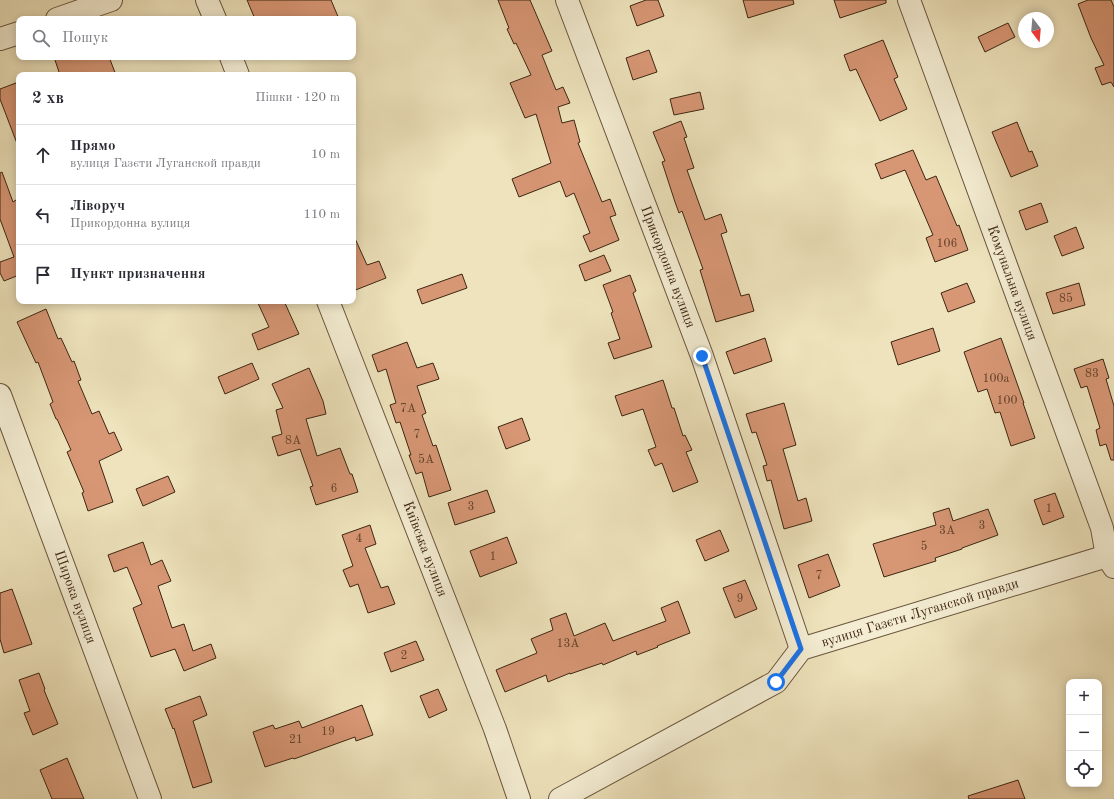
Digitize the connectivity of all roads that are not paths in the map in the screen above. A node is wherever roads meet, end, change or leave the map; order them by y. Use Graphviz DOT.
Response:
graph roads {
  1 [pos="111,0"];
  2 [pos="207,0"];
  3 [pos="567,0"];
  4 [pos="909,0"];
  5 [pos="66,16"];
  6 [pos="214,16"];
  7 [pos="16,34"];
  8 [pos="0,39"];
  9 [pos="232,60"];
  10 [pos="237,72"];
  11 [pos="329,304"];
  12 [pos="0,395"];
  13 [pos="1111,561"];
  14 [pos="801,649"];
  15 [pos="150,799"];
  16 [pos="519,799"];
  17 [pos="560,799"];
  1 -- 5 [label="street"];
  2 -- 6 [label="street"];
  3 -- 14 [label="street, Прикордонна вулиця"];
  4 -- 13 [label="street, Комунальна вулиця"];
  7 -- 8 [label="street"];
  9 -- 10 [label="street"];
  11 -- 16 [label="street, Київська вулиця"];
  12 -- 15 [label="street, Широка вулиця"];
  13 -- 14 [label="street, вулиця Газєти Луганской правди"];
  14 -- 17 [label="street"];
}
